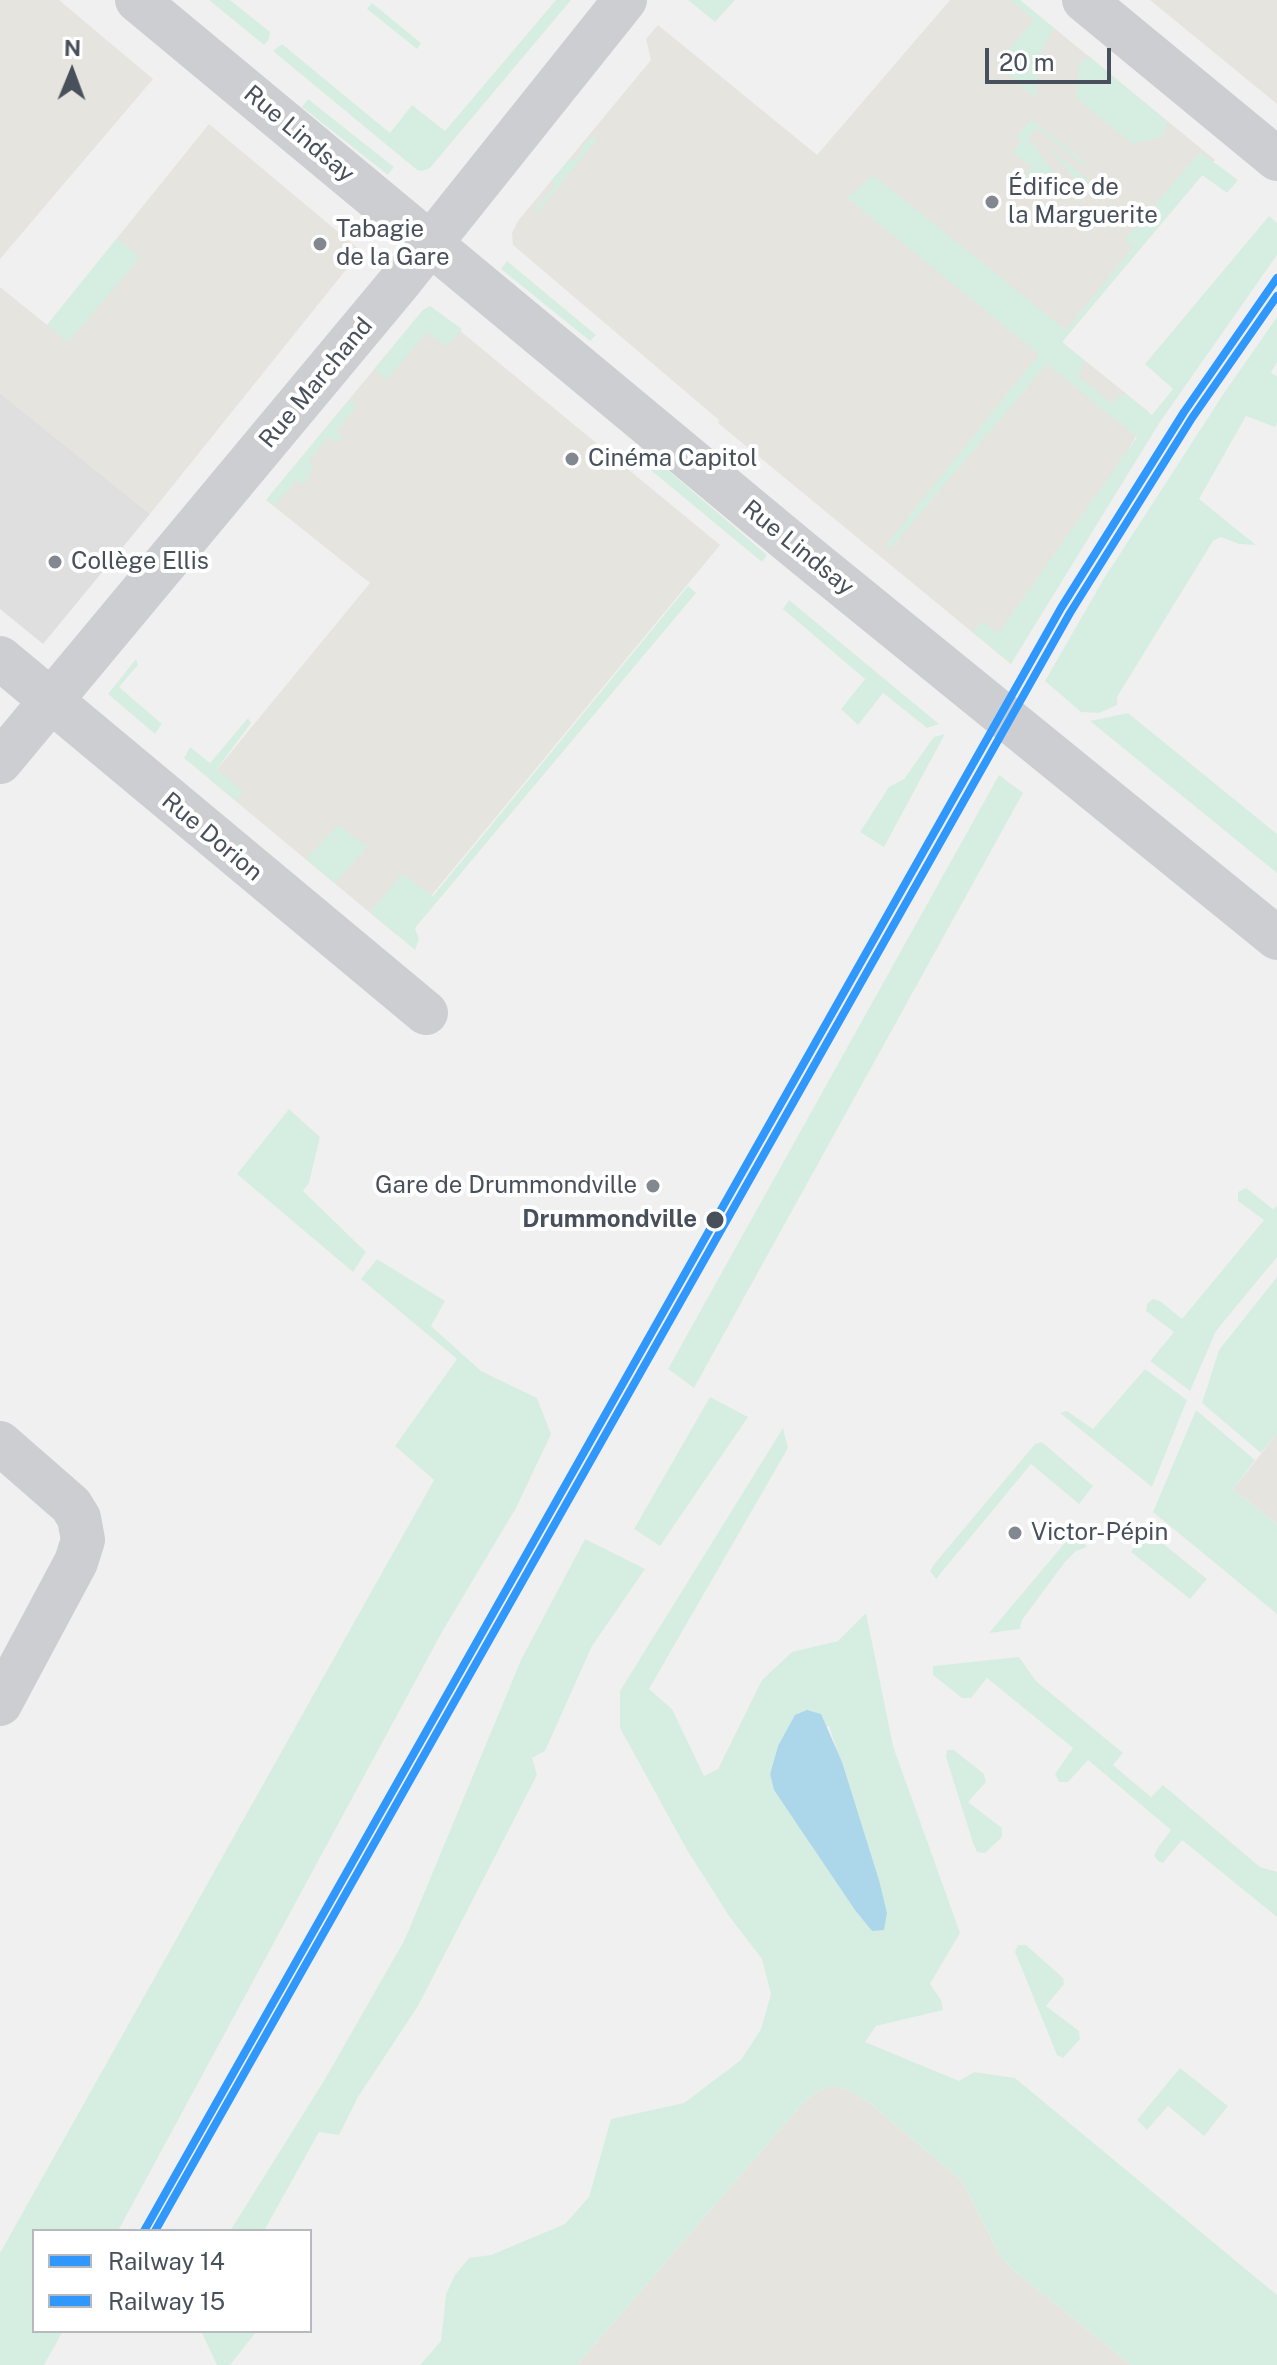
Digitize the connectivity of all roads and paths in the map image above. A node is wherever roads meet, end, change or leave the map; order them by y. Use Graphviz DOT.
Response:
graph roads {
  1 [pos="137,0"];
  2 [pos="625,0"];
  3 [pos="1084,0"];
  4 [pos="1277,159"];
  5 [pos="431,243"];
  6 [pos="0,658"];
  7 [pos="51,700"];
  8 [pos="0,762"];
  9 [pos="1277,938"];
  10 [pos="426,1013"];
  11 [pos="0,1443"];
  12 [pos="0,1704"];
  1 -- 5 [label="street, Rue Lindsay"];
  2 -- 5 [label="street, Rue Marchand"];
  3 -- 4 [label="street"];
  5 -- 7 [label="street, Rue Marchand"];
  5 -- 9 [label="street, Rue Lindsay"];
  6 -- 7 [label="street, Rue Dorion"];
  7 -- 8 [label="street, Rue Marchand"];
  7 -- 10 [label="street, Rue Dorion"];
  11 -- 12 [label="street"];
}
